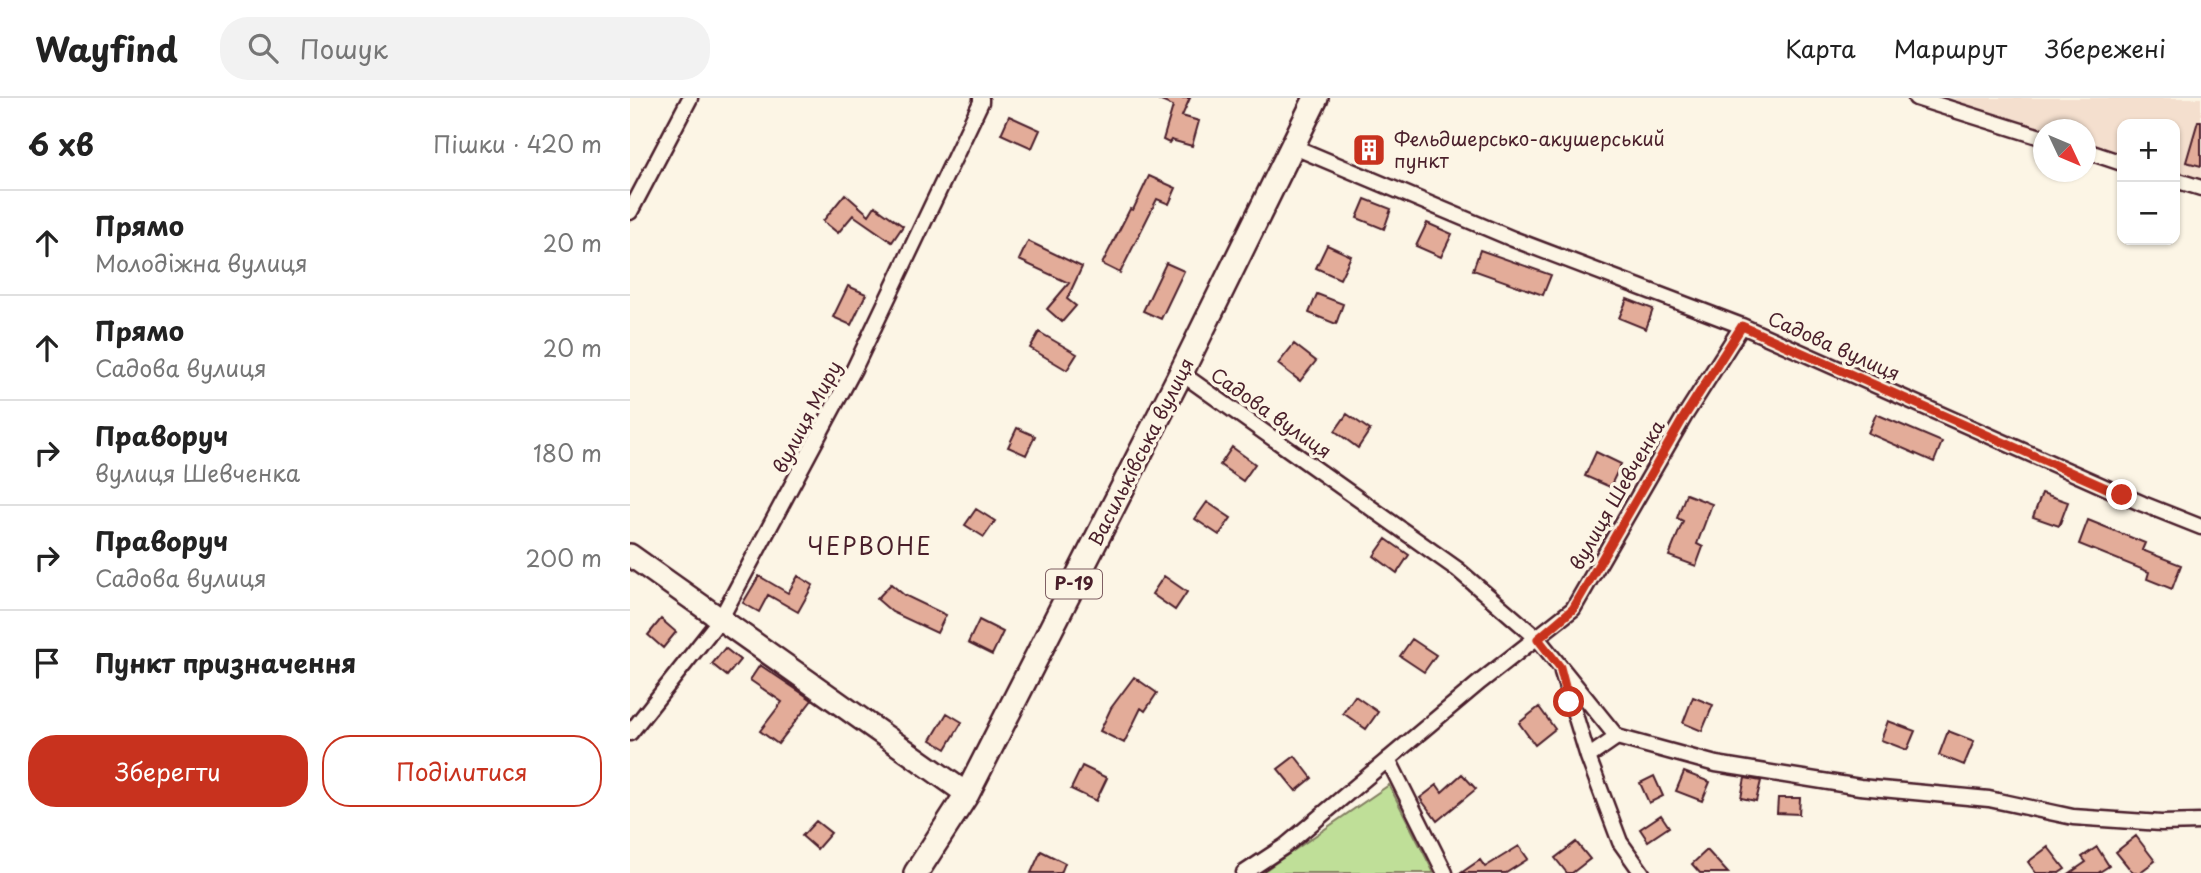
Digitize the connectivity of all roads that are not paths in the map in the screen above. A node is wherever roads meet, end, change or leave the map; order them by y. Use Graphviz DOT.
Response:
graph roads {
  1 [pos="690,98"];
  2 [pos="981,98"];
  3 [pos="1315,98"];
  4 [pos="1916,98"];
  5 [pos="2033,135"];
  6 [pos="1292,146"];
  7 [pos="2096,155"];
  8 [pos="2117,162"];
  9 [pos="2180,182"];
  10 [pos="2201,188"];
  11 [pos="630,212"];
  12 [pos="1742,326"];
  13 [pos="1181,373"];
  14 [pos="2201,527"];
  15 [pos="630,555"];
  16 [pos="721,618"];
  17 [pos="1538,639"];
  18 [pos="1560,667"];
  19 [pos="630,733"];
  20 [pos="1617,737"];
  21 [pos="1588,757"];
  22 [pos="1388,759"];
  23 [pos="967,794"];
  24 [pos="2201,822"];
  25 [pos="915,873"];
  26 [pos="1244,873"];
  27 [pos="1445,873"];
  28 [pos="1642,873"];
  1 -- 11 [label="street"];
  2 -- 16 [label="street, вулиця Миру"];
  3 -- 6 [label="main road, Васильківська вулиця / Р-19"];
  4 -- 5 [label="street"];
  6 -- 12 [label="street, Садова вулиця"];
  6 -- 13 [label="main road, Васильківська вулиця / Р-19"];
  7 -- 8 [label="street"];
  9 -- 10 [label="street"];
  12 -- 14 [label="street, Садова вулиця"];
  12 -- 17 [label="street, вулиця Шевченка"];
  13 -- 17 [label="street, Садова вулиця"];
  13 -- 23 [label="main road, Васильківська вулиця / Р-19"];
  15 -- 16 [label="street"];
  16 -- 19 [label="street, вулиця Миру"];
  16 -- 23 [label="street"];
  17 -- 18 [label="street, Садова вулиця"];
  17 -- 22 [label="street"];
  18 -- 20 [label="street, Садова вулиця"];
  18 -- 21 [label="street"];
  20 -- 21 [label="street"];
  20 -- 24 [label="street"];
  21 -- 28 [label="street"];
  22 -- 26 [label="street"];
  22 -- 27 [label="street"];
  23 -- 25 [label="main road, Васильківська вулиця / Р-19"];
}
